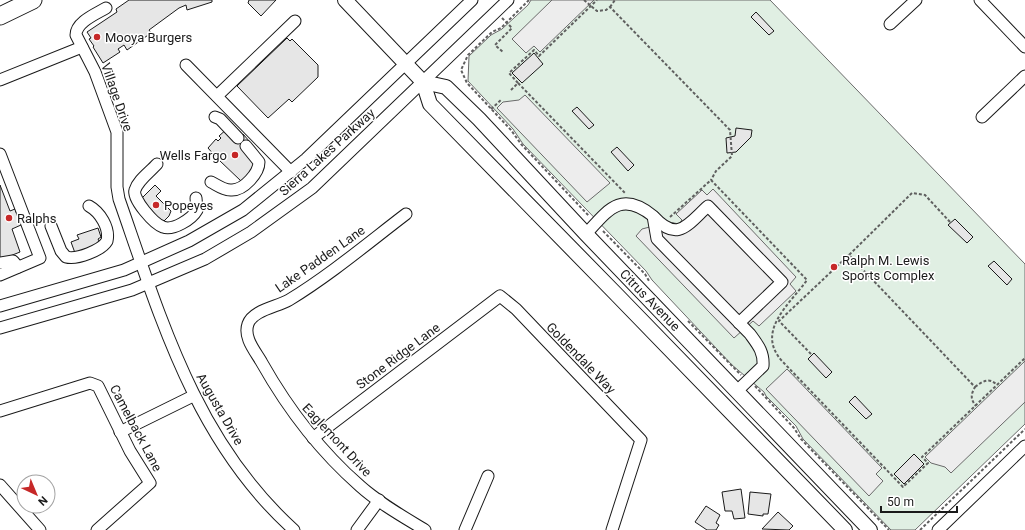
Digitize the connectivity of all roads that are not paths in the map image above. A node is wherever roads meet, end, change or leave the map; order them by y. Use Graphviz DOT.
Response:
graph roads {
  1 [pos="33,0"];
  2 [pos="345,0"];
  3 [pos="472,0"];
  4 [pos="508,0"];
  5 [pos="916,0"];
  6 [pos="980,0"];
  7 [pos="106,8"];
  8 [pos="0,16"];
  9 [pos="295,21"];
  10 [pos="890,24"];
  11 [pos="82,47"];
  12 [pos="1025,47"];
  13 [pos="406,64"];
  14 [pos="186,65"];
  15 [pos="1025,76"];
  16 [pos="0,80"];
  17 [pos="423,82"];
  18 [pos="217,96"];
  19 [pos="215,117"];
  20 [pos="982,117"];
  21 [pos="0,154"];
  22 [pos="157,164"];
  23 [pos="291,172"];
  24 [pos="211,182"];
  25 [pos="196,198"];
  26 [pos="89,206"];
  27 [pos="406,214"];
  28 [pos="653,216"];
  29 [pos="51,226"];
  30 [pos="586,234"];
  31 [pos="0,263"];
  32 [pos="142,263"];
  33 [pos="18,267"];
  34 [pos="0,275"];
  35 [pos="149,283"];
  36 [pos="500,296"];
  37 [pos="0,306"];
  38 [pos="739,323"];
  39 [pos="248,324"];
  40 [pos="0,328"];
  41 [pos="737,391"];
  42 [pos="193,396"];
  43 [pos="0,411"];
  44 [pos="120,432"];
  45 [pos="313,438"];
  46 [pos="1025,446"];
  47 [pos="488,476"];
  48 [pos="0,486"];
  49 [pos="379,500"];
  50 [pos="40,530"];
  51 [pos="97,530"];
  52 [pos="294,530"];
  53 [pos="357,530"];
  54 [pos="425,530"];
  55 [pos="464,530"];
  56 [pos="612,530"];
  57 [pos="844,530"];
  58 [pos="870,530"];
  59 [pos="938,530"];
  1 -- 8 [label="highway"];
  2 -- 13 [label="main road, Citrus Avenue"];
  3 -- 13 [label="street, Sierra Lakes Parkway"];
  4 -- 17 [label="street, Sierra Lakes Parkway"];
  5 -- 10 [label="street"];
  6 -- 12 [label="street"];
  7 -- 11 [label="street, Village Drive"];
  9 -- 18 [label="street"];
  11 -- 16 [label="street"];
  11 -- 32 [label="street, Village Drive"];
  13 -- 17 [label="main road, Citrus Avenue"];
  13 -- 23 [label="street, Sierra Lakes Parkway"];
  14 -- 18 [label="street"];
  15 -- 20 [label="street"];
  17 -- 30 [label="main road, Citrus Avenue"];
  17 -- 35 [label="street, Sierra Lakes Parkway"];
  17 -- 57 [label="main road, Citrus Avenue"];
  18 -- 23 [label="street"];
  19 -- 24 [label="street"];
  21 -- 33 [label="street"];
  22 -- 25 [label="street"];
  23 -- 32 [label="street, Sierra Lakes Parkway"];
  26 -- 29 [label="street"];
  27 -- 39 [label="street, Lake Padden Lane"];
  28 -- 30 [label="street"];
  28 -- 38 [label="street"];
  28 -- 38 [label="street"];
  30 -- 41 [label="main road, Citrus Avenue"];
  31 -- 33 [label="street"];
  32 -- 35 [label="street, Augusta Drive"];
  32 -- 37 [label="street, Sierra Lakes Parkway"];
  33 -- 34 [label="street"];
  35 -- 40 [label="street, Sierra Lakes Parkway"];
  35 -- 42 [label="street, Augusta Drive"];
  36 -- 45 [label="street, Stone Ridge Lane"];
  36 -- 56 [label="street, Goldendale Way"];
  38 -- 41 [label="street"];
  39 -- 45 [label="street, Eaglemont Drive"];
  41 -- 58 [label="main road, Citrus Avenue"];
  42 -- 44 [label="street"];
  42 -- 52 [label="street, Augusta Drive"];
  43 -- 44 [label="street, Camelback Lane"];
  44 -- 51 [label="street, Camelback Lane"];
  45 -- 49 [label="street, Eaglemont Drive"];
  46 -- 59 [label="street"];
  47 -- 55 [label="street"];
  48 -- 50 [label="street"];
  49 -- 53 [label="street"];
  49 -- 54 [label="street, Eaglemont Drive"];
}
